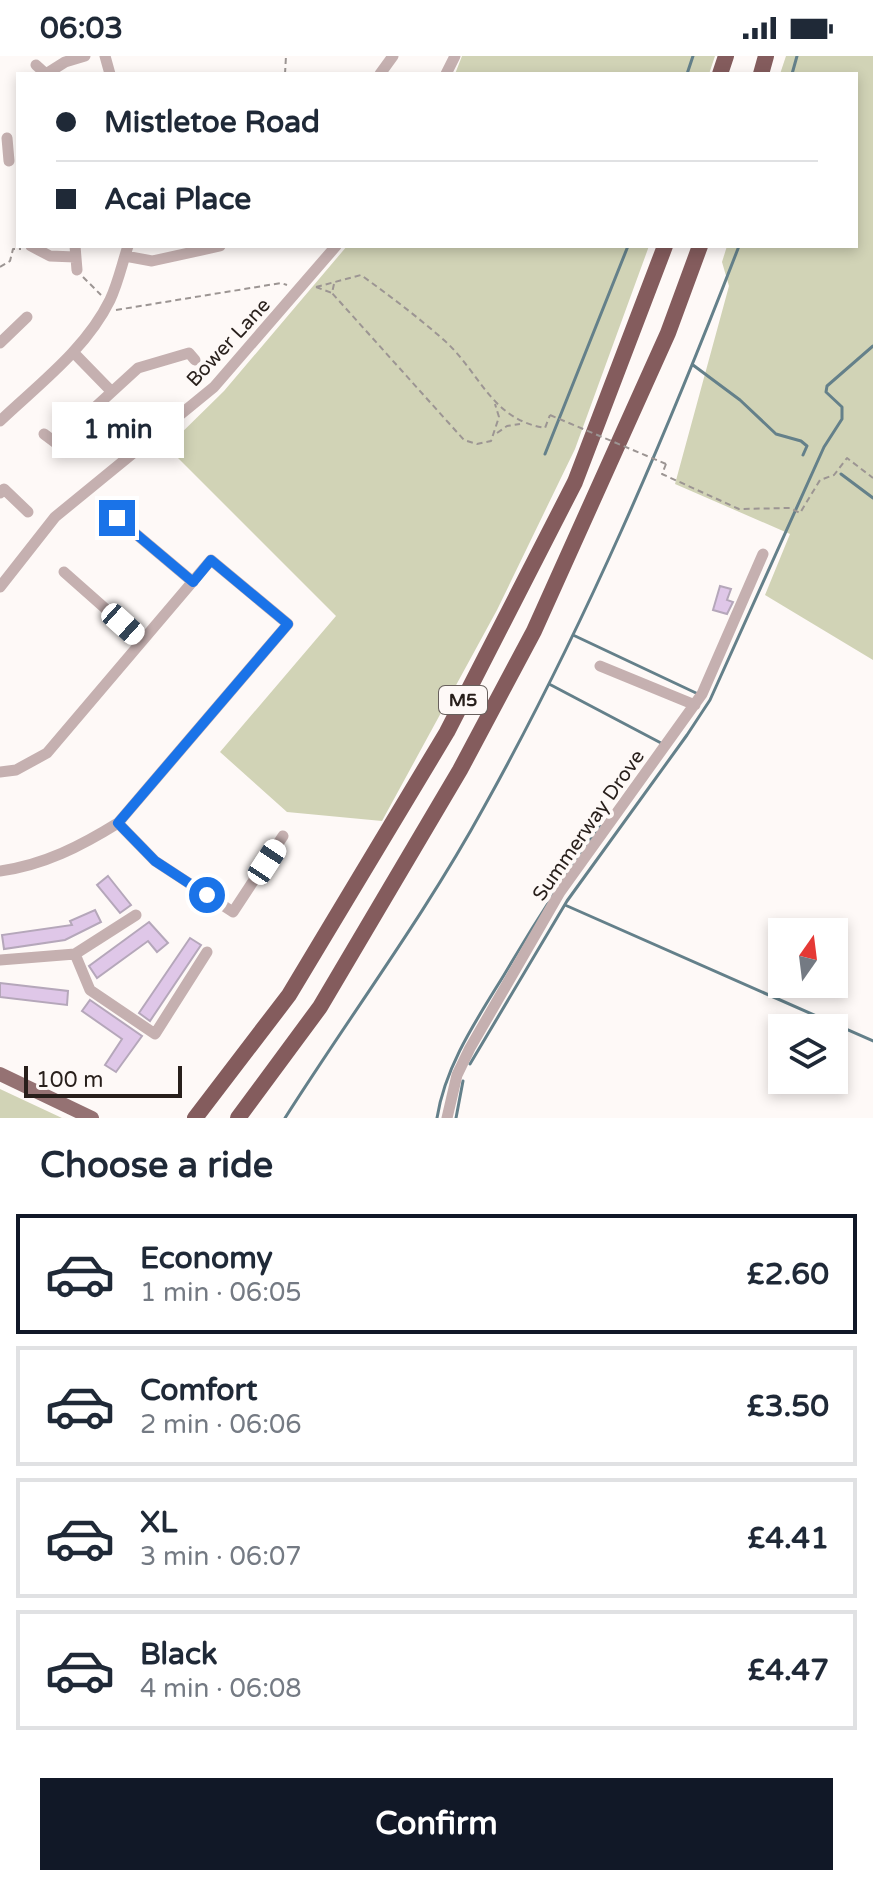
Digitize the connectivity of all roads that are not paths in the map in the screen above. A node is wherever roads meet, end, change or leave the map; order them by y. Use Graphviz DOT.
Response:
graph roads {
  1 [pos="85,56"];
  2 [pos="36,65"];
  3 [pos="49,72"];
  4 [pos="12,144"];
  5 [pos="9,161"];
  6 [pos="38,248"];
  7 [pos="201,248"];
  8 [pos="335,248"];
  9 [pos="664,248"];
  10 [pos="699,248"];
  11 [pos="126,251"];
  12 [pos="75,252"];
  13 [pos="77,270"];
  14 [pos="25,326"];
  15 [pos="0,343"];
  16 [pos="73,352"];
  17 [pos="193,352"];
  18 [pos="111,391"];
  19 [pos="0,421"];
  20 [pos="44,434"];
  21 [pos="56,443"];
  22 [pos="59,456"];
  23 [pos="0,493"];
  24 [pos="28,512"];
  25 [pos="117,518"];
  26 [pos="763,554"];
  27 [pos="64,572"];
  28 [pos="193,582"];
  29 [pos="0,587"];
  30 [pos="142,641"];
  31 [pos="600,666"];
  32 [pos="695,705"];
  33 [pos="0,772"];
  34 [pos="118,823"];
  35 [pos="283,836"];
  36 [pos="0,871"];
  37 [pos="136,915"];
  38 [pos="207,952"];
  39 [pos="75,954"];
  40 [pos="0,960"];
  41 [pos="0,1074"];
  42 [pos="92,1118"];
  43 [pos="195,1118"];
  44 [pos="238,1118"];
  45 [pos="447,1118"];
  1 -- 3 [label="street"];
  2 -- 3 [label="street"];
  4 -- 5 [label="street"];
  6 -- 12 [label="street"];
  7 -- 11 [label="street"];
  8 -- 29 [label="street, Bower Lane"];
  9 -- 43 [label="highway, M5"];
  10 -- 44 [label="highway, M5"];
  11 -- 16 [label="street"];
  12 -- 13 [label="street"];
  14 -- 15 [label="street"];
  16 -- 18 [label="street"];
  16 -- 19 [label="street"];
  17 -- 18 [label="street"];
  18 -- 21 [label="street"];
  20 -- 21 [label="street"];
  21 -- 22 [label="street"];
  23 -- 24 [label="street"];
  25 -- 28 [label="street"];
  26 -- 32 [label="street, Summerway Drove"];
  27 -- 30 [label="street"];
  28 -- 30 [label="street"];
  28 -- 34 [label="street"];
  30 -- 33 [label="street"];
  31 -- 32 [label="street"];
  32 -- 45 [label="street, Summerway Drove"];
  34 -- 35 [label="street"];
  34 -- 36 [label="street"];
  37 -- 39 [label="street"];
  38 -- 39 [label="street"];
  39 -- 40 [label="street"];
  41 -- 42 [label="main road"];
}
